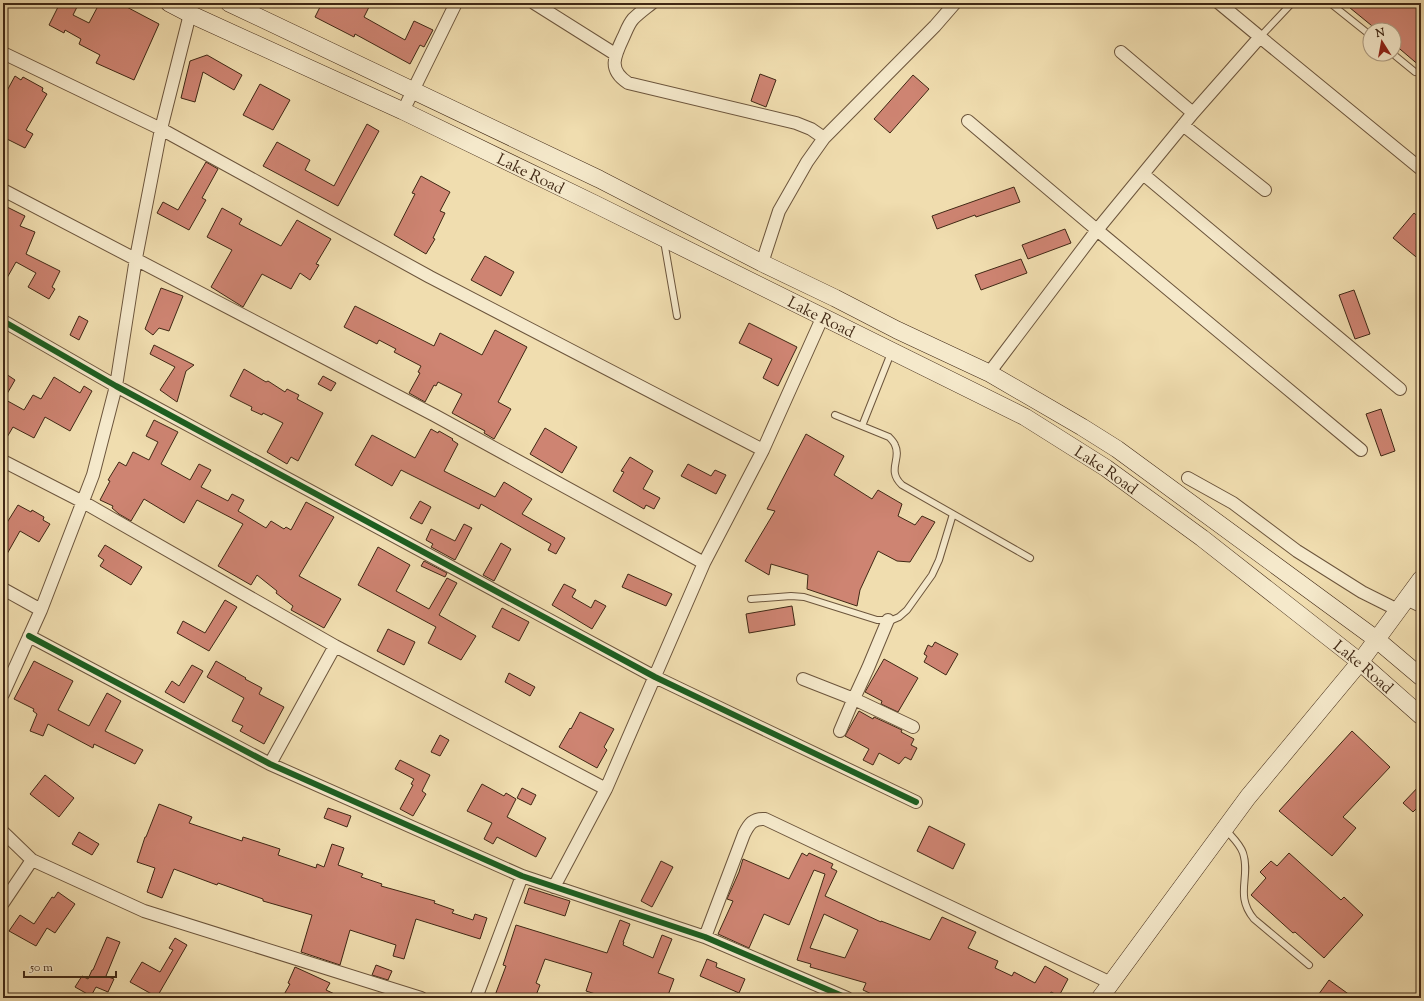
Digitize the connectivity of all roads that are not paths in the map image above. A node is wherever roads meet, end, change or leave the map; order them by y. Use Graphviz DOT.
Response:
graph roads {
  1 [pos="169,3"];
  2 [pos="229,3"];
  3 [pos="456,3"];
  4 [pos="534,3"];
  5 [pos="652,3"];
  6 [pos="955,3"];
  7 [pos="1219,3"];
  8 [pos="1292,3"];
  9 [pos="1330,3"];
  10 [pos="190,14"];
  11 [pos="1362,29"];
  12 [pos="1260,37"];
  13 [pos="1121,52"];
  14 [pos="3,53"];
  15 [pos="615,54"];
  16 [pos="1402,61"];
  17 [pos="1415,72"];
  18 [pos="414,90"];
  19 [pos="403,111"];
  20 [pos="1193,113"];
  21 [pos="968,121"];
  22 [pos="1183,125"];
  23 [pos="161,129"];
  24 [pos="824,138"];
  25 [pos="1421,169"];
  26 [pos="1143,174"];
  27 [pos="3,190"];
  28 [pos="1265,190"];
  29 [pos="1098,230"];
  30 [pos="663,238"];
  31 [pos="136,258"];
  32 [pos="762,263"];
  33 [pos="677,316"];
  34 [pos="823,316"];
  35 [pos="3,321"];
  36 [pos="892,352"];
  37 [pos="989,372"];
  38 [pos="116,386"];
  39 [pos="1400,389"];
  40 [pos="835,415"];
  41 [pos="862,426"];
  42 [pos="763,450"];
  43 [pos="1361,450"];
  44 [pos="3,461"];
  45 [pos="1188,478"];
  46 [pos="83,502"];
  47 [pos="953,514"];
  48 [pos="1030,558"];
  49 [pos="704,563"];
  50 [pos="1421,579"];
  51 [pos="3,589"];
  52 [pos="752,599"];
  53 [pos="1408,605"];
  54 [pos="41,610"];
  55 [pos="888,620"];
  56 [pos="29,636"];
  57 [pos="1376,639"];
  58 [pos="335,646"];
  59 [pos="1360,662"];
  60 [pos="655,677"];
  61 [pos="1421,677"];
  62 [pos="803,679"];
  63 [pos="3,694"];
  64 [pos="854,699"];
  65 [pos="1421,716"];
  66 [pos="914,727"];
  67 [pos="840,731"];
  68 [pos="270,764"];
  69 [pos="606,789"];
  70 [pos="916,802"];
  71 [pos="1225,829"];
  72 [pos="3,832"];
  73 [pos="32,860"];
  74 [pos="522,876"];
  75 [pos="554,887"];
  76 [pos="3,903"];
  77 [pos="705,937"];
  78 [pos="1309,965"];
  79 [pos="1111,983"];
  80 [pos="420,998"];
  81 [pos="476,998"];
  82 [pos="847,998"];
  83 [pos="1100,998"];
  1 -- 10 [label="main road, Lake Road"];
  2 -- 18 [label="main road, Lake Road"];
  3 -- 18 [label="street"];
  4 -- 15 [label="street"];
  5 -- 15 [label="street"];
  6 -- 24 [label="street"];
  7 -- 12 [label="street"];
  8 -- 12 [label="lane"];
  9 -- 11 [label="lane"];
  10 -- 19 [label="main road, Lake Road"];
  10 -- 23 [label="street"];
  12 -- 20 [label="street"];
  12 -- 25 [label="street"];
  13 -- 20 [label="street"];
  14 -- 23 [label="street"];
  15 -- 24 [label="street"];
  16 -- 17 [label="lane"];
  18 -- 19 [label="street"];
  18 -- 32 [label="main road, Lake Road"];
  19 -- 30 [label="main road, Lake Road"];
  20 -- 22 [label="street"];
  21 -- 29 [label="street"];
  22 -- 26 [label="street"];
  22 -- 28 [label="street"];
  23 -- 31 [label="street"];
  23 -- 42 [label="street"];
  24 -- 32 [label="street"];
  26 -- 29 [label="street"];
  26 -- 39 [label="street"];
  27 -- 31 [label="street"];
  29 -- 37 [label="street"];
  29 -- 43 [label="street"];
  30 -- 33 [label="lane"];
  30 -- 34 [label="main road, Lake Road"];
  31 -- 38 [label="street"];
  31 -- 49 [label="street"];
  32 -- 37 [label="main road, Lake Road"];
  34 -- 36 [label="main road, Lake Road"];
  34 -- 42 [label="street"];
  35 -- 38 [label="street"];
  36 -- 41 [label="lane"];
  36 -- 59 [label="main road, Lake Road"];
  37 -- 57 [label="main road, Lake Road"];
  38 -- 46 [label="street"];
  38 -- 60 [label="street"];
  40 -- 41 [label="lane"];
  41 -- 47 [label="lane"];
  42 -- 49 [label="street"];
  44 -- 46 [label="street"];
  45 -- 53 [label="street"];
  46 -- 54 [label="street"];
  46 -- 58 [label="street"];
  47 -- 48 [label="lane"];
  47 -- 55 [label="lane"];
  49 -- 60 [label="street"];
  50 -- 53 [label="main road"];
  51 -- 54 [label="street"];
  52 -- 55 [label="lane"];
  53 -- 57 [label="main road"];
  54 -- 56 [label="street"];
  55 -- 64 [label="street"];
  56 -- 63 [label="street"];
  56 -- 68 [label="street"];
  57 -- 59 [label="main road"];
  57 -- 61 [label="main road, Lake Road"];
  58 -- 68 [label="street"];
  58 -- 69 [label="street"];
  59 -- 65 [label="main road, Lake Road"];
  59 -- 71 [label="main road"];
  60 -- 69 [label="street"];
  60 -- 70 [label="street"];
  62 -- 64 [label="street"];
  64 -- 66 [label="street"];
  64 -- 67 [label="street"];
  68 -- 74 [label="street"];
  69 -- 75 [label="street"];
  71 -- 78 [label="lane"];
  71 -- 79 [label="main road"];
  72 -- 73 [label="street"];
  73 -- 76 [label="street"];
  73 -- 80 [label="street"];
  74 -- 75 [label="street"];
  74 -- 81 [label="street"];
  75 -- 77 [label="street"];
  77 -- 79 [label="street"];
  77 -- 82 [label="street"];
  79 -- 83 [label="main road"];
}
